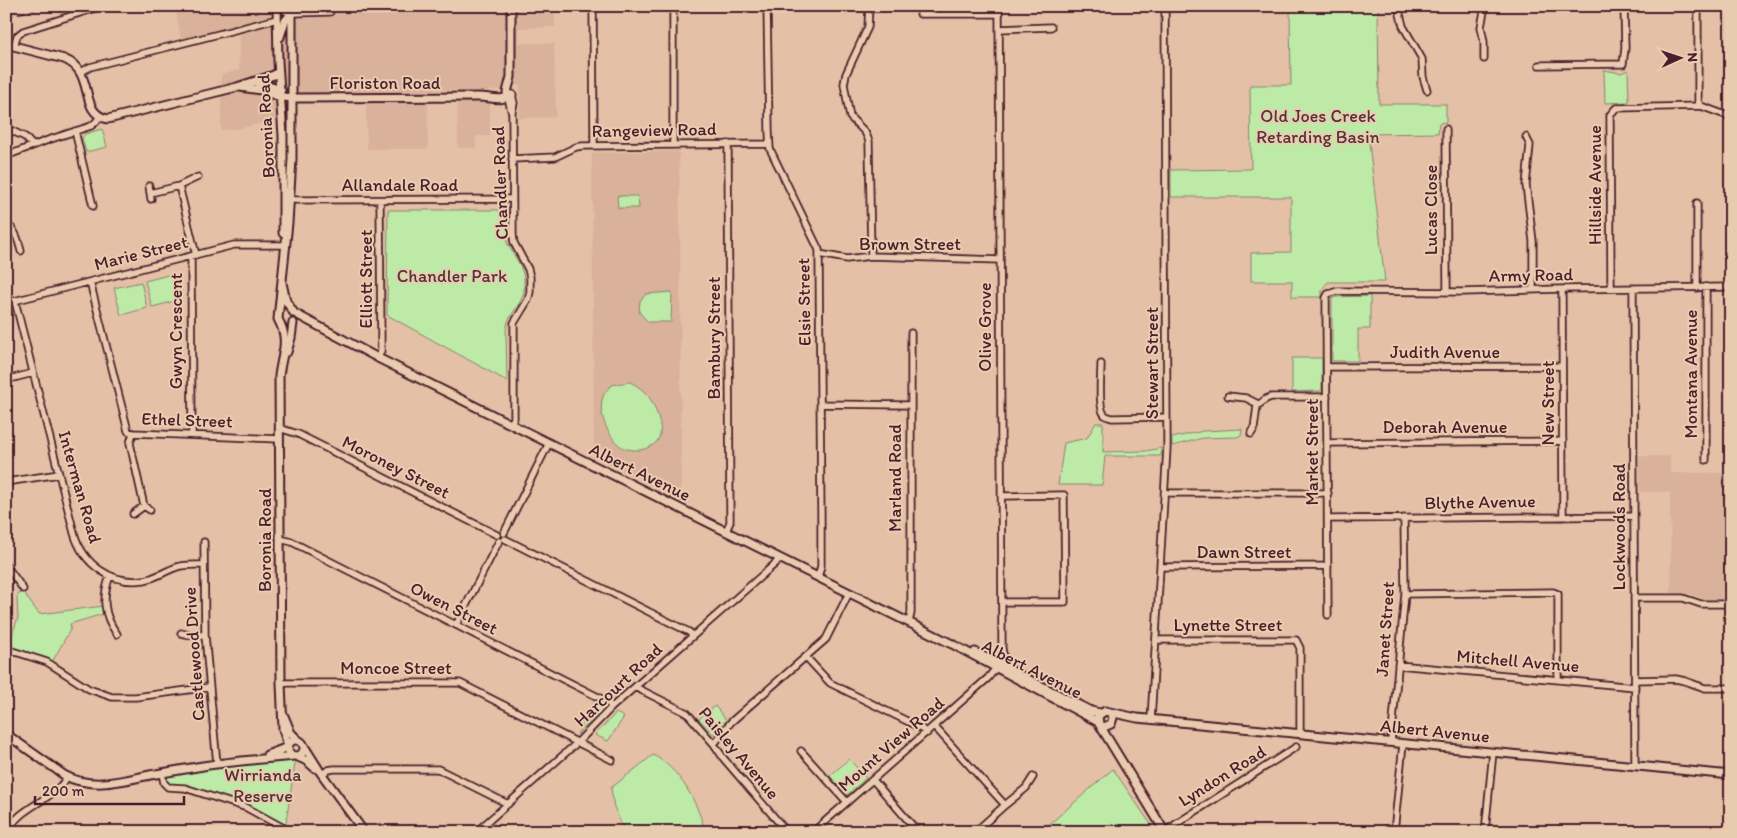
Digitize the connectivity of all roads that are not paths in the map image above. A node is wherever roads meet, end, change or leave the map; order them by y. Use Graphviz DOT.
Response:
graph roads {
  1 [pos="102,6"];
  2 [pos="277,6"];
  3 [pos="283,6"];
  4 [pos="511,6"];
  5 [pos="593,6"];
  6 [pos="672,6"];
  7 [pos="767,6"];
  8 [pos="869,6"];
  9 [pos="999,6"];
  10 [pos="1165,6"];
  11 [pos="1398,6"];
  12 [pos="1485,6"];
  13 [pos="1624,6"];
  14 [pos="1698,6"];
  15 [pos="292,10"];
  16 [pos="330,12"];
  17 [pos="920,14"];
  18 [pos="999,14"];
  19 [pos="278,20"];
  20 [pos="1051,27"];
  21 [pos="999,29"];
  22 [pos="278,44"];
  23 [pos="10,45"];
  24 [pos="1484,59"];
  25 [pos="291,60"];
  26 [pos="278,61"];
  27 [pos="1539,64"];
  28 [pos="81,72"];
  29 [pos="278,72"];
  30 [pos="252,82"];
  31 [pos="237,87"];
  32 [pos="1427,90"];
  33 [pos="279,92"];
  34 [pos="509,95"];
  35 [pos="292,97"];
  36 [pos="1701,106"];
  37 [pos="100,116"];
  38 [pos="1731,117"];
  39 [pos="6,128"];
  40 [pos="1446,129"];
  41 [pos="75,131"];
  42 [pos="1526,137"];
  43 [pos="728,144"];
  44 [pos="769,144"];
  45 [pos="673,145"];
  46 [pos="33,146"];
  47 [pos="594,146"];
  48 [pos="6,156"];
  49 [pos="512,159"];
  50 [pos="198,177"];
  51 [pos="179,186"];
  52 [pos="150,193"];
  53 [pos="512,199"];
  54 [pos="290,200"];
  55 [pos="380,200"];
  56 [pos="1697,203"];
  57 [pos="93,206"];
  58 [pos="6,223"];
  59 [pos="285,244"];
  60 [pos="21,251"];
  61 [pos="819,254"];
  62 [pos="194,255"];
  63 [pos="871,256"];
  64 [pos="1000,260"];
  65 [pos="90,282"];
  66 [pos="282,283"];
  67 [pos="1706,287"];
  68 [pos="1562,288"];
  69 [pos="1611,288"];
  70 [pos="1632,288"];
  71 [pos="1697,288"];
  72 [pos="1731,288"];
  73 [pos="1533,290"];
  74 [pos="1332,291"];
  75 [pos="1446,291"];
  76 [pos="15,301"];
  77 [pos="6,303"];
  78 [pos="292,311"];
  79 [pos="278,313"];
  80 [pos="293,323"];
  81 [pos="281,324"];
  82 [pos="316,325"];
  83 [pos="910,333"];
  84 [pos="378,358"];
  85 [pos="1101,364"];
  86 [pos="1562,366"];
  87 [pos="280,368"];
  88 [pos="1327,368"];
  89 [pos="33,373"];
  90 [pos="6,380"];
  91 [pos="1228,396"];
  92 [pos="1328,397"];
  93 [pos="820,404"];
  94 [pos="1258,404"];
  95 [pos="910,405"];
  96 [pos="1167,418"];
  97 [pos="511,424"];
  98 [pos="279,428"];
  99 [pos="133,433"];
  100 [pos="1251,434"];
  101 [pos="192,435"];
  102 [pos="279,439"];
  103 [pos="1563,441"];
  104 [pos="549,443"];
  105 [pos="1328,443"];
  106 [pos="1706,460"];
  107 [pos="58,474"];
  108 [pos="6,482"];
  109 [pos="1165,493"];
  110 [pos="1328,493"];
  111 [pos="1002,496"];
  112 [pos="144,506"];
  113 [pos="150,510"];
  114 [pos="133,514"];
  115 [pos="1634,516"];
  116 [pos="1563,517"];
  117 [pos="1404,518"];
  118 [pos="1328,519"];
  119 [pos="726,531"];
  120 [pos="501,537"];
  121 [pos="280,539"];
  122 [pos="204,542"];
  123 [pos="779,558"];
  124 [pos="6,565"];
  125 [pos="204,565"];
  126 [pos="1328,566"];
  127 [pos="1160,567"];
  128 [pos="110,576"];
  129 [pos="818,577"];
  130 [pos="23,589"];
  131 [pos="849,593"];
  132 [pos="1405,594"];
  133 [pos="1634,598"];
  134 [pos="1002,602"];
  135 [pos="1731,604"];
  136 [pos="1328,615"];
  137 [pos="908,622"];
  138 [pos="456,625"];
  139 [pos="181,633"];
  140 [pos="117,634"];
  141 [pos="205,635"];
  142 [pos="694,636"];
  143 [pos="1156,640"];
  144 [pos="6,649"];
  145 [pos="806,657"];
  146 [pos="1398,665"];
  147 [pos="999,666"];
  148 [pos="1558,679"];
  149 [pos="1634,680"];
  150 [pos="281,683"];
  151 [pos="635,687"];
  152 [pos="1634,687"];
  153 [pos="210,688"];
  154 [pos="1731,688"];
  155 [pos="612,707"];
  156 [pos="282,711"];
  157 [pos="1100,713"];
  158 [pos="1111,713"];
  159 [pos="1136,718"];
  160 [pos="1151,720"];
  161 [pos="1098,723"];
  162 [pos="1111,724"];
  163 [pos="934,726"];
  164 [pos="927,733"];
  165 [pos="1300,733"];
  166 [pos="6,734"];
  167 [pos="298,740"];
  168 [pos="578,742"];
  169 [pos="1391,742"];
  170 [pos="714,744"];
  171 [pos="1111,744"];
  172 [pos="1403,744"];
  173 [pos="288,746"];
  174 [pos="304,746"];
  175 [pos="1296,747"];
  176 [pos="801,751"];
  177 [pos="1493,752"];
  178 [pos="295,756"];
  179 [pos="260,758"];
  180 [pos="612,760"];
  181 [pos="217,764"];
  182 [pos="1635,766"];
  183 [pos="162,773"];
  184 [pos="321,773"];
  185 [pos="1731,775"];
  186 [pos="67,777"];
  187 [pos="1033,777"];
  188 [pos="873,780"];
  189 [pos="846,802"];
  190 [pos="508,804"];
  191 [pos="1005,805"];
  192 [pos="1165,831"];
  193 [pos="8,832"];
  194 [pos="290,832"];
  195 [pos="364,832"];
  196 [pos="476,832"];
  197 [pos="787,832"];
  198 [pos="813,832"];
  199 [pos="918,832"];
  200 [pos="975,832"];
  201 [pos="1394,832"];
  202 [pos="1485,832"];
  1 -- 23 [label="street"];
  2 -- 19 [label="main road, Boronia Road"];
  3 -- 15 [label="main road"];
  4 -- 34 [label="main road, Chandler Road"];
  5 -- 47 [label="street"];
  6 -- 45 [label="street"];
  7 -- 44 [label="street, Elsie Street"];
  8 -- 63 [label="street"];
  9 -- 18 [label="street, Olive Grove"];
  10 -- 96 [label="street, Stewart Street"];
  11 -- 32 [label="street"];
  12 -- 24 [label="street"];
  13 -- 27 [label="street"];
  14 -- 36 [label="street"];
  15 -- 16 [label="street"];
  15 -- 22 [label="main road"];
  15 -- 25 [label="main road, Boronia Road"];
  17 -- 18 [label="street"];
  18 -- 21 [label="street, Olive Grove"];
  19 -- 22 [label="main road, Boronia Road"];
  19 -- 28 [label="street"];
  20 -- 21 [label="street"];
  21 -- 64 [label="street, Olive Grove"];
  22 -- 26 [label="main road, Boronia Road"];
  23 -- 28 [label="main road"];
  25 -- 26 [label="main road"];
  25 -- 35 [label="main road, Boronia Road"];
  26 -- 29 [label="main road, Boronia Road"];
  28 -- 37 [label="main road"];
  29 -- 30 [label="main road"];
  29 -- 33 [label="main road, Boronia Road"];
  30 -- 31 [label="main road"];
  30 -- 33 [label="main road"];
  31 -- 33 [label="main road"];
  31 -- 37 [label="main road"];
  33 -- 35 [label="main road, Floriston Road"];
  33 -- 59 [label="main road, Boronia Road"];
  34 -- 35 [label="main road, Floriston Road"];
  34 -- 49 [label="street, Chandler Road"];
  35 -- 54 [label="main road, Boronia Road"];
  36 -- 38 [label="street"];
  36 -- 69 [label="street, Hillside Avenue"];
  37 -- 41 [label="street"];
  39 -- 46 [label="street"];
  40 -- 75 [label="street, Lucas Close"];
  41 -- 46 [label="street"];
  41 -- 57 [label="street"];
  42 -- 73 [label="street"];
  43 -- 44 [label="street, Rangeview Road"];
  43 -- 45 [label="street, Rangeview Road"];
  43 -- 119 [label="street, Bambury Street"];
  44 -- 61 [label="street, Elsie Street"];
  45 -- 47 [label="street, Rangeview Road"];
  46 -- 48 [label="street"];
  47 -- 49 [label="street, Rangeview Road"];
  49 -- 53 [label="street, Chandler Road"];
  50 -- 51 [label="street"];
  51 -- 52 [label="street"];
  51 -- 62 [label="street, Gwyn Crescent"];
  53 -- 55 [label="street, Allandale Road"];
  53 -- 97 [label="street, Chandler Road"];
  54 -- 55 [label="street, Allandale Road"];
  54 -- 59 [label="main road, Boronia Road"];
  55 -- 84 [label="street, Elliott Street"];
  56 -- 71 [label="street"];
  58 -- 60 [label="street"];
  59 -- 62 [label="street, Marie Street"];
  59 -- 66 [label="main road, Boronia Road"];
  61 -- 63 [label="street, Brown Street"];
  61 -- 93 [label="street, Elsie Street"];
  62 -- 65 [label="street, Marie Street"];
  62 -- 101 [label="street, Gwyn Crescent"];
  63 -- 64 [label="street, Brown Street"];
  64 -- 111 [label="street, Olive Grove"];
  65 -- 76 [label="street, Marie Street"];
  65 -- 99 [label="street, Ethel Street"];
  66 -- 78 [label="main road, Boronia Road"];
  66 -- 79 [label="main road, Boronia Road"];
  67 -- 71 [label="street, Army Road"];
  67 -- 72 [label="street, Army Road"];
  67 -- 106 [label="street, Montana Avenue"];
  68 -- 69 [label="street, Army Road"];
  68 -- 73 [label="street, Army Road"];
  68 -- 86 [label="street, New Street"];
  69 -- 70 [label="street, Army Road"];
  70 -- 71 [label="street, Army Road"];
  70 -- 115 [label="street, Lockwoods Road"];
  73 -- 75 [label="street, Army Road"];
  74 -- 75 [label="street, Army Road"];
  74 -- 88 [label="street, Market Street"];
  76 -- 77 [label="street, Marie Street"];
  76 -- 89 [label="street, Interman Road"];
  78 -- 79 [label="main road"];
  78 -- 80 [label="main road"];
  78 -- 82 [label="main road, Albert Avenue"];
  79 -- 81 [label="main road"];
  80 -- 81 [label="main road"];
  80 -- 82 [label="main road, Albert Avenue"];
  80 -- 87 [label="main road, Boronia Road"];
  81 -- 87 [label="main road, Boronia Road"];
  82 -- 84 [label="main road, Albert Avenue"];
  83 -- 95 [label="street, Marland Road"];
  84 -- 97 [label="main road, Albert Avenue"];
  85 -- 96 [label="street"];
  86 -- 88 [label="street, Judith Avenue"];
  86 -- 103 [label="street, New Street"];
  87 -- 98 [label="main road, Boronia Road"];
  88 -- 92 [label="street, Market Street"];
  89 -- 90 [label="street"];
  89 -- 107 [label="street, Interman Road"];
  91 -- 94 [label="street"];
  92 -- 94 [label="street"];
  92 -- 105 [label="street, Market Street"];
  93 -- 95 [label="street"];
  93 -- 129 [label="street, Elsie Street"];
  94 -- 100 [label="street"];
  95 -- 137 [label="street, Marland Road"];
  96 -- 109 [label="street, Stewart Street"];
  97 -- 104 [label="main road, Albert Avenue"];
  98 -- 102 [label="main road, Boronia Road"];
  98 -- 120 [label="street, Moroney Street"];
  99 -- 101 [label="street, Ethel Street"];
  99 -- 112 [label="street"];
  101 -- 102 [label="street, Ethel Street"];
  102 -- 121 [label="main road, Boronia Road"];
  103 -- 105 [label="street, Deborah Avenue"];
  103 -- 116 [label="street, New Street"];
  104 -- 119 [label="main road, Albert Avenue"];
  104 -- 120 [label="street"];
  105 -- 110 [label="street, Market Street"];
  107 -- 108 [label="street"];
  107 -- 128 [label="street, Interman Road"];
  109 -- 110 [label="street"];
  109 -- 127 [label="street, Stewart Street"];
  110 -- 118 [label="street, Market Street"];
  111 -- 134 [label="street, Olive Grove"];
  111 -- 134 [label="street"];
  112 -- 113 [label="street"];
  112 -- 114 [label="street"];
  115 -- 116 [label="street, Blythe Avenue"];
  115 -- 133 [label="street, Lockwoods Road"];
  116 -- 117 [label="street, Blythe Avenue"];
  117 -- 118 [label="street, Blythe Avenue"];
  117 -- 132 [label="street, Janet Street"];
  118 -- 126 [label="street, Market Street"];
  119 -- 123 [label="main road, Albert Avenue"];
  120 -- 138 [label="street"];
  120 -- 142 [label="street, Moroney Street"];
  121 -- 138 [label="street, Owen Street"];
  121 -- 150 [label="main road, Boronia Road"];
  122 -- 125 [label="street, Castlewood Drive"];
  123 -- 129 [label="main road, Albert Avenue"];
  123 -- 142 [label="street, Harcourt Road"];
  124 -- 130 [label="street"];
  125 -- 128 [label="street, Interman Road"];
  125 -- 141 [label="street, Castlewood Drive"];
  126 -- 127 [label="street, Dawn Street"];
  126 -- 136 [label="street, Market Street"];
  127 -- 143 [label="street, Stewart Street"];
  128 -- 140 [label="street"];
  129 -- 131 [label="main road, Albert Avenue"];
  131 -- 137 [label="main road, Albert Avenue"];
  131 -- 145 [label="street"];
  132 -- 146 [label="street, Janet Street"];
  132 -- 148 [label="street"];
  133 -- 135 [label="street"];
  133 -- 149 [label="street, Lockwoods Road"];
  134 -- 147 [label="street, Olive Grove"];
  137 -- 147 [label="main road, Albert Avenue"];
  138 -- 155 [label="street, Owen Street"];
  139 -- 141 [label="street"];
  141 -- 153 [label="street, Castlewood Drive"];
  142 -- 151 [label="street, Harcourt Road"];
  143 -- 160 [label="street, Stewart Street"];
  143 -- 165 [label="street, Lynette Street"];
  144 -- 153 [label="street"];
  145 -- 164 [label="street"];
  145 -- 170 [label="street"];
  146 -- 148 [label="street, Mitchell Avenue"];
  146 -- 169 [label="street, Janet Street"];
  147 -- 157 [label="main road, Albert Avenue"];
  147 -- 161 [label="main road, Albert Avenue"];
  147 -- 163 [label="street, Mount View Road"];
  148 -- 152 [label="street, Mitchell Avenue"];
  149 -- 152 [label="street, Lockwoods Road"];
  149 -- 154 [label="street"];
  150 -- 156 [label="main road, Boronia Road"];
  150 -- 168 [label="street, Moncoe Street"];
  151 -- 155 [label="street, Harcourt Road"];
  151 -- 170 [label="street, Paisley Avenue"];
  152 -- 182 [label="street, Lockwoods Road"];
  153 -- 181 [label="street, Castlewood Drive"];
  155 -- 168 [label="street, Harcourt Road"];
  156 -- 167 [label="main road, Boronia Road"];
  156 -- 173 [label="main road, Boronia Road"];
  157 -- 158 [label="main road"];
  157 -- 161 [label="main road"];
  158 -- 159 [label="main road, Albert Avenue"];
  158 -- 162 [label="main road"];
  159 -- 160 [label="main road, Albert Avenue"];
  159 -- 162 [label="main road, Albert Avenue"];
  160 -- 165 [label="main road, Albert Avenue"];
  161 -- 162 [label="main road"];
  161 -- 171 [label="main road"];
  162 -- 171 [label="main road"];
  163 -- 164 [label="street, Mount View Road"];
  163 -- 191 [label="street"];
  164 -- 188 [label="street, Mount View Road"];
  165 -- 169 [label="main road, Albert Avenue"];
  166 -- 186 [label="main road"];
  167 -- 173 [label="main road"];
  167 -- 174 [label="main road"];
  168 -- 180 [label="street, Moncoe Street"];
  168 -- 190 [label="street, Harcourt Road"];
  169 -- 172 [label="main road, Albert Avenue"];
  170 -- 197 [label="street, Paisley Avenue"];
  171 -- 192 [label="main road"];
  172 -- 177 [label="main road, Albert Avenue"];
  172 -- 201 [label="street"];
  173 -- 178 [label="main road"];
  173 -- 179 [label="main road"];
  174 -- 178 [label="main road"];
  174 -- 184 [label="main road"];
  175 -- 192 [label="street, Lyndon Road"];
  176 -- 189 [label="street"];
  177 -- 182 [label="main road, Albert Avenue"];
  177 -- 202 [label="street"];
  178 -- 179 [label="main road"];
  178 -- 184 [label="main road"];
  179 -- 181 [label="main road"];
  181 -- 183 [label="main road"];
  182 -- 185 [label="main road, Albert Avenue"];
  183 -- 186 [label="main road"];
  183 -- 194 [label="street"];
  184 -- 190 [label="street"];
  184 -- 195 [label="main road"];
  186 -- 193 [label="street"];
  187 -- 191 [label="street"];
  188 -- 189 [label="street, Mount View Road"];
  188 -- 199 [label="street"];
  189 -- 198 [label="street, Mount View Road"];
  190 -- 196 [label="street, Harcourt Road"];
  191 -- 200 [label="street"];
}
